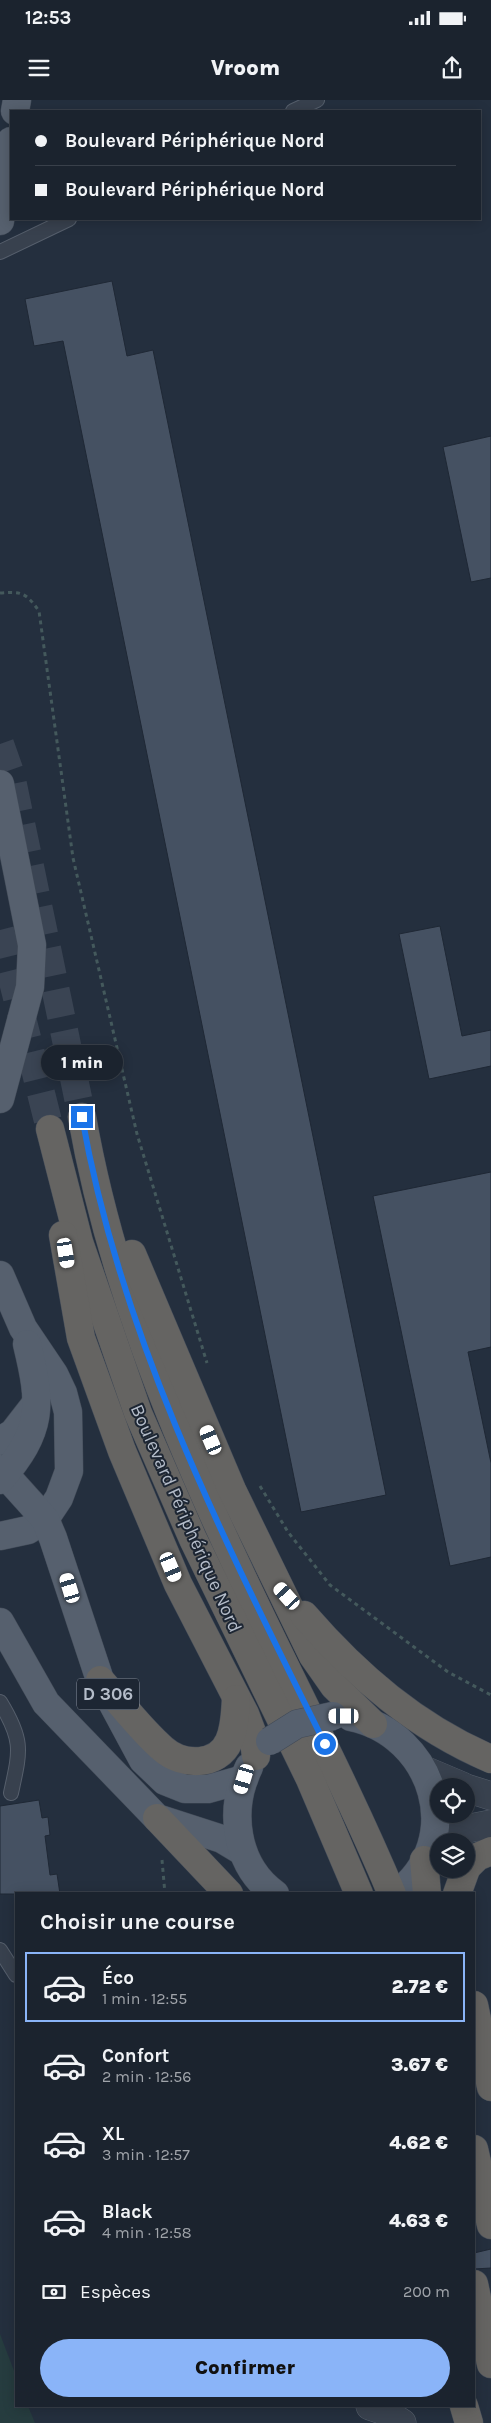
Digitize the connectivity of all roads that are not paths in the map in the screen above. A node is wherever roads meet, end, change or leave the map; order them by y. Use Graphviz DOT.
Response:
graph roads {
  1 [pos="317,100"];
  2 [pos="295,110"];
  3 [pos="10,147"];
  4 [pos="67,220"];
  5 [pos="0,221"];
  6 [pos="0,252"];
  7 [pos="0,784"];
  8 [pos="0,1098"];
  9 [pos="82,1117"];
  10 [pos="89,1154"];
  11 [pos="0,1275"];
  12 [pos="23,1328"];
  13 [pos="37,1403"];
  14 [pos="0,1442"];
  15 [pos="2,1474"];
  16 [pos="45,1519"];
  17 [pos="0,1536"];
  18 [pos="278,1586"];
  19 [pos="0,1622"];
  20 [pos="100,1680"];
  21 [pos="236,1699"];
  22 [pos="0,1702"];
  23 [pos="373,1724"];
  24 [pos="257,1759"];
  25 [pos="491,1759"];
  26 [pos="424,1770"];
  27 [pos="443,1778"];
  28 [pos="475,1791"];
  29 [pos="11,1793"];
  30 [pos="491,1796"];
  31 [pos="157,1818"];
  32 [pos="491,1824"];
  33 [pos="491,1851"];
  34 [pos="242,1852"];
  35 [pos="475,1860"];
  36 [pos="420,1869"];
  37 [pos="462,1878"];
  38 [pos="227,1892"];
  39 [pos="272,1892"];
  40 [pos="359,1892"];
  41 [pos="457,1892"];
  42 [pos="0,1950"];
  43 [pos="15,1973"];
  44 [pos="475,2010"];
  45 [pos="475,2041"];
  46 [pos="491,2088"];
  47 [pos="475,2153"];
  48 [pos="491,2224"];
  49 [pos="475,2289"];
  50 [pos="491,2364"];
  51 [pos="464,2407"];
  52 [pos="469,2423"];
  1 -- 2 [label="lane"];
  3 -- 5 [label="main road"];
  4 -- 6 [label="lane"];
  7 -- 8 [label="main road"];
  9 -- 10 [label="highway, Boulevard Périphérique Nord"];
  10 -- 18 [label="highway"];
  10 -- 36 [label="highway, Boulevard Périphérique Nord"];
  11 -- 12 [label="main road"];
  12 -- 13 [label="main road"];
  12 -- 16 [label="main road"];
  13 -- 14 [label="main road"];
  13 -- 15 [label="main road"];
  15 -- 16 [label="main road, D 306"];
  16 -- 17 [label="main road"];
  16 -- 20 [label="main road, D 306"];
  18 -- 23 [label="highway"];
  18 -- 25 [label="highway"];
  19 -- 31 [label="main road, D 306"];
  20 -- 21 [label="highway"];
  20 -- 24 [label="main road, D 306"];
  21 -- 24 [label="highway"];
  21 -- 40 [label="highway, Boulevard Périphérique Nord"];
  22 -- 29 [label="lane"];
  23 -- 24 [label="main road, D 306, bridge"];
  23 -- 26 [label="main road, D 306"];
  24 -- 34 [label="main road, D 306"];
  26 -- 27 [label="street"];
  26 -- 36 [label="main road, D 306"];
  28 -- 30 [label="street"];
  31 -- 34 [label="main road, D 306"];
  31 -- 38 [label="highway"];
  32 -- 36 [label="street"];
  33 -- 35 [label="highway"];
  34 -- 39 [label="main road, D 306"];
  37 -- 41 [label="highway"];
  42 -- 43 [label="lane"];
  44 -- 46 [label="highway"];
  45 -- 46 [label="highway"];
  47 -- 48 [label="highway"];
  49 -- 50 [label="highway"];
  51 -- 52 [label="highway"];
}
